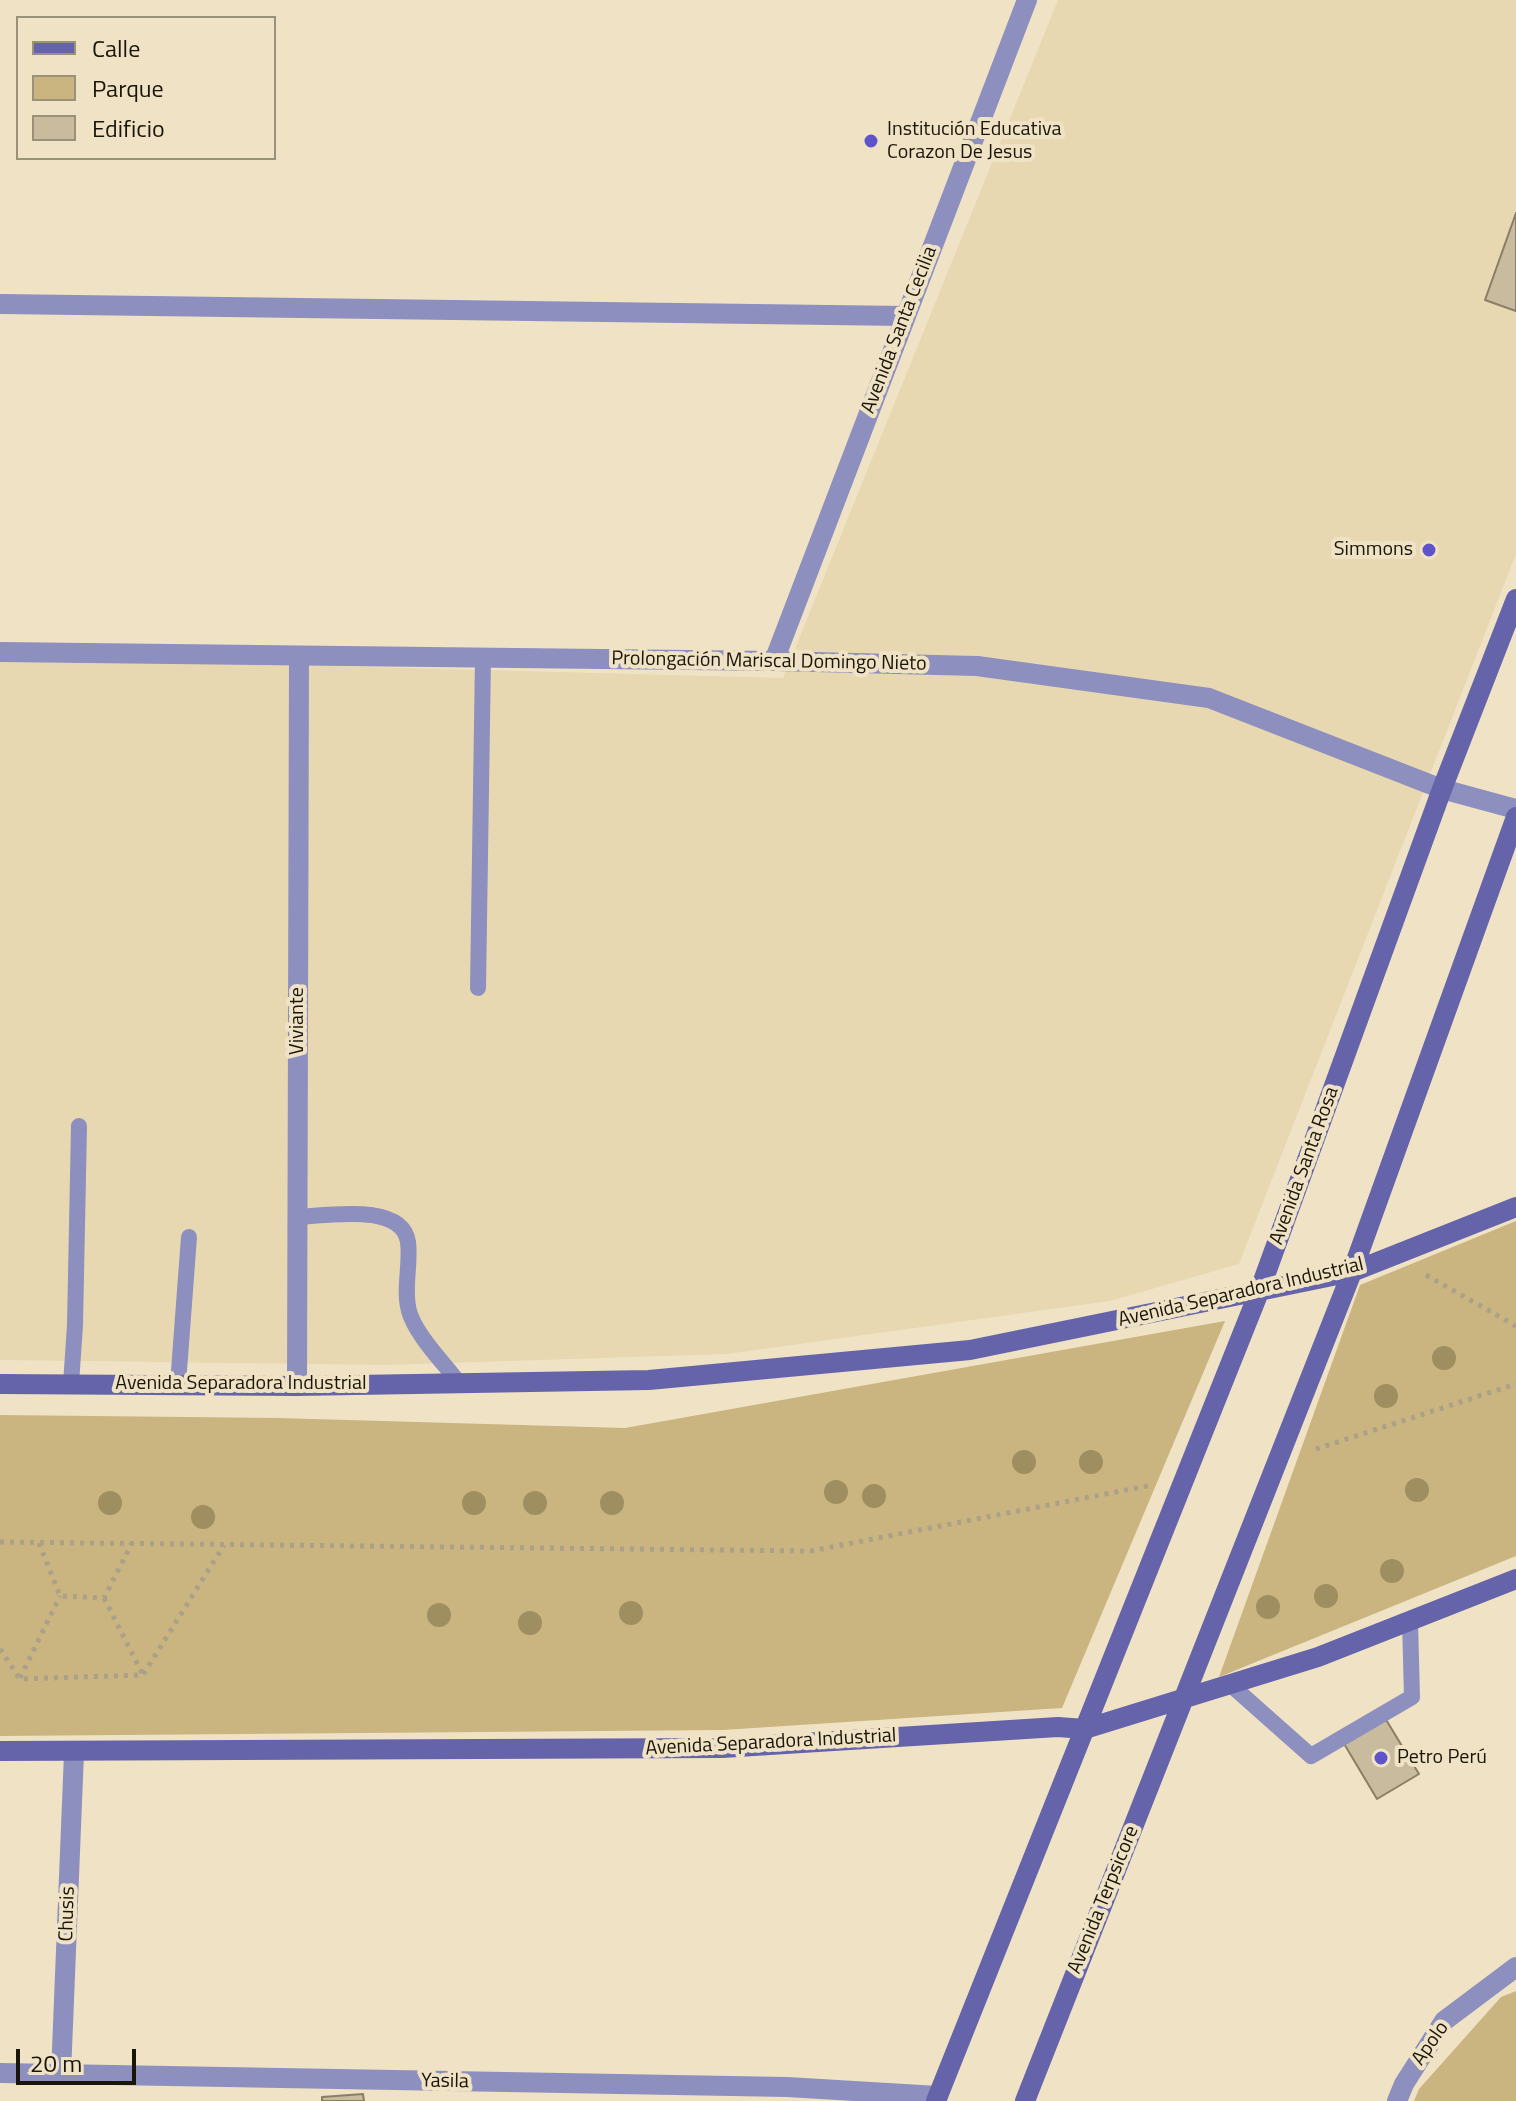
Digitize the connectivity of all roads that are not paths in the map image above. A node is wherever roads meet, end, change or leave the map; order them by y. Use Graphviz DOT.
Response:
graph roads {
  1 [pos="1027,0"];
  2 [pos="0,304"];
  3 [pos="905,316"];
  4 [pos="1516,599"];
  5 [pos="0,652"];
  6 [pos="299,657"];
  7 [pos="483,658"];
  8 [pos="774,661"];
  9 [pos="1442,789"];
  10 [pos="1516,809"];
  11 [pos="1516,817"];
  12 [pos="478,988"];
  13 [pos="79,1126"];
  14 [pos="1516,1207"];
  15 [pos="297,1217"];
  16 [pos="189,1237"];
  17 [pos="1352,1272"];
  18 [pos="1259,1292"];
  19 [pos="458,1382"];
  20 [pos="0,1384"];
  21 [pos="71,1384"];
  22 [pos="178,1384"];
  23 [pos="297,1386"];
  24 [pos="1516,1579"];
  25 [pos="1410,1621"];
  26 [pos="1231,1685"];
  27 [pos="1183,1699"];
  28 [pos="1085,1729"];
  29 [pos="0,1751"];
  30 [pos="74,1753"];
  31 [pos="1516,1967"];
  32 [pos="0,2073"];
  33 [pos="61,2074"];
  34 [pos="560,2093"];
  35 [pos="937,2098"];
  36 [pos="1025,2101"];
  37 [pos="1397,2101"];
  1 -- 3 [label="street, Avenida Santa Cecilia"];
  2 -- 3 [label="street"];
  3 -- 8 [label="street, Avenida Santa Cecilia"];
  4 -- 9 [label="main road, Avenida Santa Rosa"];
  5 -- 6 [label="street, Prolongación Mariscal Domingo Nieto"];
  6 -- 7 [label="street, Prolongación Mariscal Domingo Nieto"];
  6 -- 15 [label="street, Viviante"];
  7 -- 8 [label="street, Prolongación Mariscal Domingo Nieto"];
  7 -- 12 [label="lane"];
  8 -- 9 [label="street, Prolongación Mariscal Domingo Nieto"];
  9 -- 10 [label="street, Prolongación Mariscal Domingo Nieto"];
  9 -- 18 [label="main road, Avenida Santa Rosa"];
  11 -- 17 [label="main road"];
  13 -- 21 [label="lane"];
  14 -- 17 [label="main road, Avenida Separadora Industrial"];
  15 -- 19 [label="lane"];
  15 -- 23 [label="street, Viviante"];
  16 -- 22 [label="lane"];
  17 -- 18 [label="main road, Avenida Separadora Industrial"];
  17 -- 27 [label="main road"];
  18 -- 19 [label="main road, Avenida Separadora Industrial"];
  18 -- 28 [label="main road, Avenida Santa Rosa"];
  19 -- 23 [label="main road, Avenida Separadora Industrial"];
  20 -- 21 [label="main road, Avenida Separadora Industrial"];
  21 -- 22 [label="main road, Avenida Separadora Industrial"];
  22 -- 23 [label="main road, Avenida Separadora Industrial"];
  24 -- 25 [label="main road, Avenida Separadora Industrial"];
  25 -- 26 [label="main road, Avenida Separadora Industrial"];
  25 -- 26 [label="lane"];
  26 -- 27 [label="main road, Avenida Separadora Industrial"];
  27 -- 28 [label="main road, Avenida Separadora Industrial"];
  27 -- 36 [label="main road, Avenida Terpsicore"];
  28 -- 30 [label="main road, Avenida Separadora Industrial"];
  28 -- 35 [label="main road"];
  29 -- 30 [label="main road, Avenida Separadora Industrial"];
  30 -- 33 [label="street, Chusis"];
  31 -- 37 [label="street, Apolo"];
  32 -- 33 [label="street, Yasila"];
  33 -- 34 [label="street, Yasila"];
  34 -- 35 [label="street, Yasila"];
}
